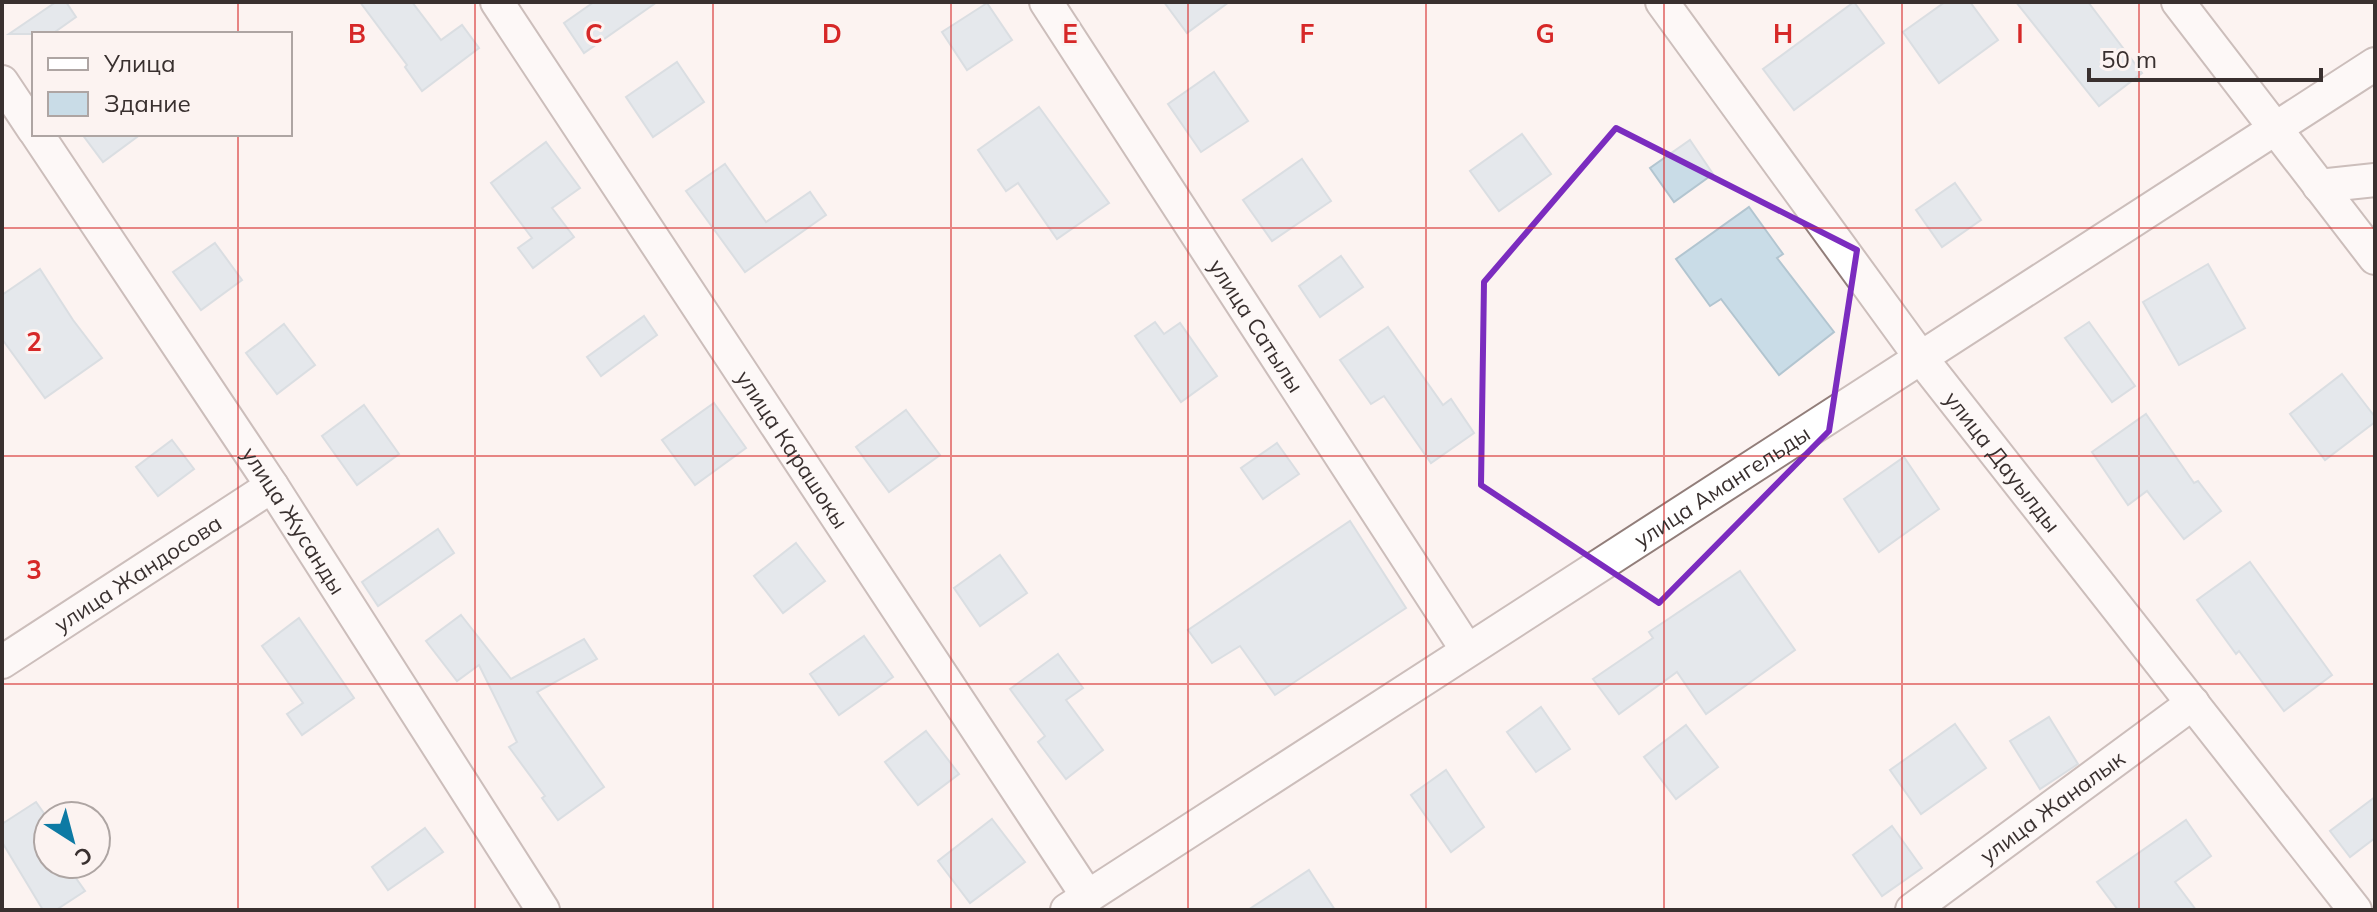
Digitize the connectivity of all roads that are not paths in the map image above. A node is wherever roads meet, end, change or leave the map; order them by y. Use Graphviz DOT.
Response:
graph roads {
  1 [pos="497,2"];
  2 [pos="1046,2"];
  3 [pos="1662,2"];
  4 [pos="2178,2"];
  5 [pos="2375,64"];
  6 [pos="2,82"];
  7 [pos="32,126"];
  8 [pos="2276,128"];
  9 [pos="39,136"];
  10 [pos="2375,180"];
  11 [pos="2319,186"];
  12 [pos="2375,258"];
  13 [pos="1921,358"];
  14 [pos="272,486"];
  15 [pos="1467,650"];
  16 [pos="2,662"];
  17 [pos="2193,703"];
  18 [pos="1078,903"];
  19 [pos="543,910"];
  20 [pos="1912,910"];
  21 [pos="2355,910"];
  1 -- 18 [label="street, улица Карашокы"];
  2 -- 15 [label="street, улица Сатылы"];
  3 -- 13 [label="street, улица Дауылды"];
  4 -- 8 [label="street"];
  5 -- 8 [label="street, улица Амангельды"];
  6 -- 7 [label="street, улица Жусанды"];
  8 -- 11 [label="street"];
  8 -- 13 [label="street, улица Амангельды"];
  9 -- 14 [label="street, улица Жусанды"];
  10 -- 11 [label="street"];
  11 -- 12 [label="street"];
  13 -- 15 [label="street, улица Амангельды"];
  13 -- 17 [label="street, улица Дауылды"];
  14 -- 16 [label="street, улица Жандосова"];
  14 -- 19 [label="street, улица Жусанды"];
  15 -- 18 [label="street, улица Амангельды"];
  17 -- 20 [label="street, улица Жаналык"];
  17 -- 21 [label="street, улица Дауылды"];
}
